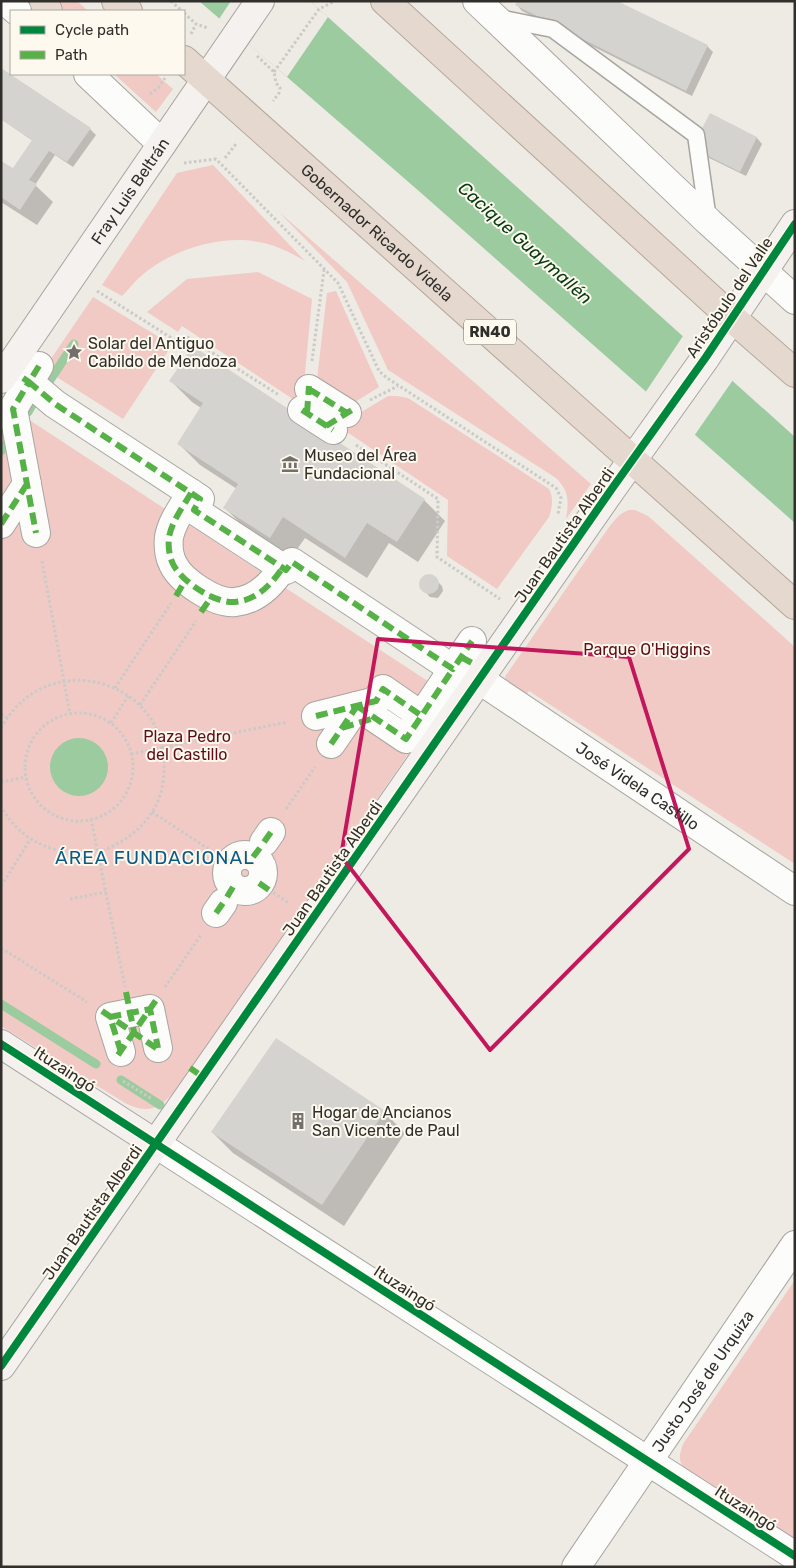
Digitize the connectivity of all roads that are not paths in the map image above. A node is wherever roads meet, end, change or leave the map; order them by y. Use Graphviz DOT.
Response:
graph roads {
  1 [pos="5,1"];
  2 [pos="116,1"];
  3 [pos="385,1"];
  4 [pos="260,2"];
  5 [pos="16,10"];
  6 [pos="127,10"];
  7 [pos="486,10"];
  8 [pos="185,61"];
  9 [pos="89,75"];
  10 [pos="206,79"];
  11 [pos="169,154"];
  12 [pos="709,222"];
  13 [pos="795,224"];
  14 [pos="763,272"];
  15 [pos="795,300"];
  16 [pos="732,318"];
  17 [pos="17,372"];
  18 [pos="795,373"];
  19 [pos="686,385"];
  20 [pos="633,459"];
  21 [pos="27,484"];
  22 [pos="191,493"];
  23 [pos="1,524"];
  24 [pos="36,533"];
  25 [pos="283,567"];
  26 [pos="795,605"];
  27 [pos="468,662"];
  28 [pos="316,716"];
  29 [pos="795,891"];
  30 [pos="126,1025"];
  31 [pos="1,1044"];
  32 [pos="160,1050"];
  33 [pos="156,1144"];
  34 [pos="795,1245"];
  35 [pos="1,1366"];
  36 [pos="649,1461"];
  37 [pos="795,1556"];
  38 [pos="576,1567"];
  1 -- 5 [label="street"];
  2 -- 6 [label="highway"];
  3 -- 16 [label="highway"];
  4 -- 10 [label="street, Fray Luis Beltrán"];
  7 -- 12 [label="street"];
  7 -- 12 [label="lane"];
  8 -- 10 [label="highway, Gobernador Ricardo Videla / RN40"];
  9 -- 11 [label="street"];
  10 -- 11 [label="street, Fray Luis Beltrán"];
  10 -- 20 [label="highway, Gobernador Ricardo Videla / RN40"];
  11 -- 17 [label="street, Fray Luis Beltrán"];
  12 -- 14 [label="street"];
  13 -- 14 [label="street, Aristóbulo del Valle"];
  14 -- 15 [label="street"];
  14 -- 16 [label="street, Aristóbulo del Valle"];
  16 -- 18 [label="highway"];
  16 -- 19 [label="street, Aristóbulo del Valle"];
  17 -- 21 [label="street"];
  17 -- 22 [label="street"];
  19 -- 20 [label="street, Juan Bautista Alberdi"];
  20 -- 26 [label="highway, Gobernador Ricardo Videla / RN40"];
  20 -- 27 [label="street, Juan Bautista Alberdi"];
  21 -- 23 [label="street"];
  21 -- 24 [label="street"];
  22 -- 25 [label="street"];
  22 -- 25 [label="street"];
  25 -- 27 [label="street, José Videla Castillo"];
  27 -- 28 [label="street"];
  27 -- 29 [label="street, José Videla Castillo"];
  27 -- 33 [label="street, Juan Bautista Alberdi"];
  30 -- 32 [label="street"];
  31 -- 33 [label="street, Ituzaingó"];
  33 -- 35 [label="street, Juan Bautista Alberdi"];
  33 -- 36 [label="street, Ituzaingó"];
  34 -- 36 [label="street, Justo José de Urquiza"];
  36 -- 37 [label="street, Ituzaingó"];
  36 -- 38 [label="street, Justo José de Urquiza"];
}
